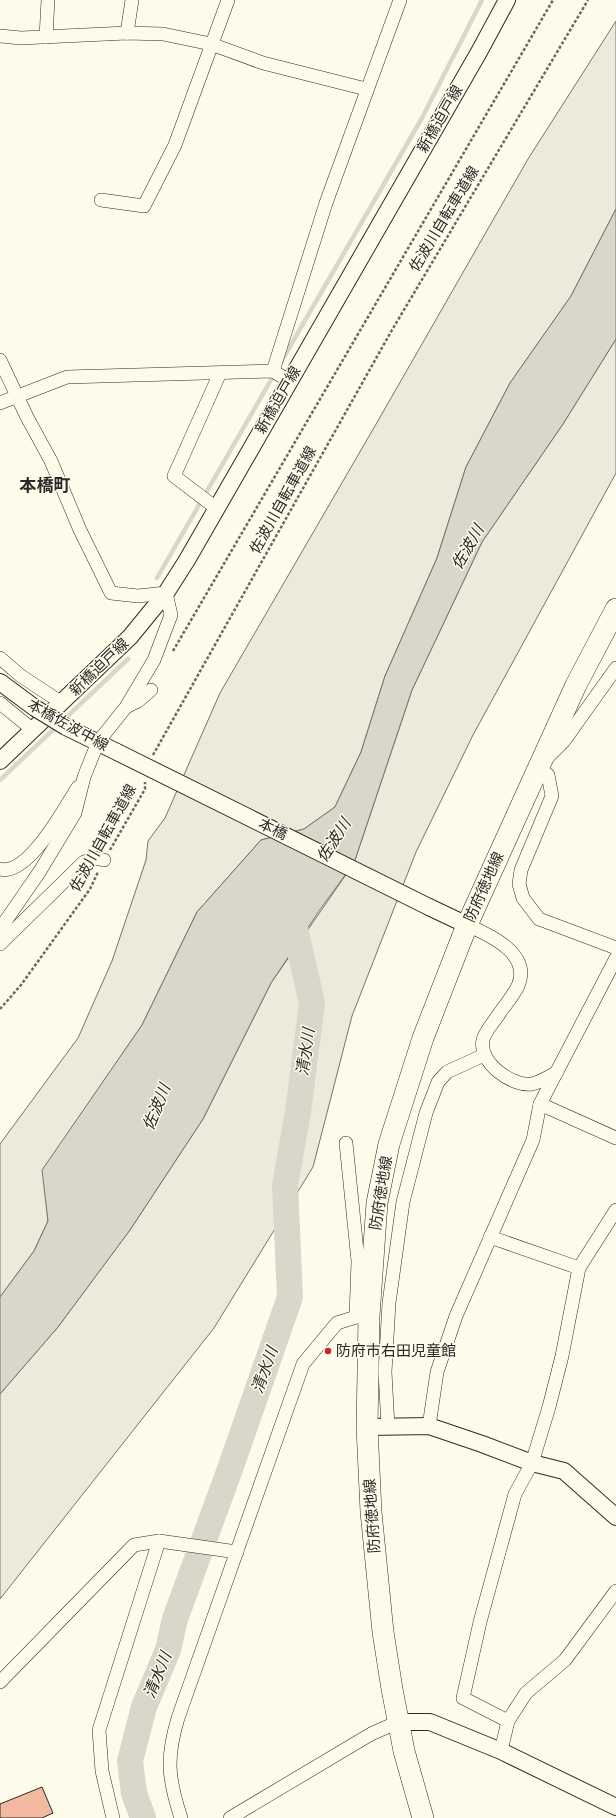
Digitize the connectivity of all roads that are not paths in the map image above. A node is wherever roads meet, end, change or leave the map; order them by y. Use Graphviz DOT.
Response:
graph roads {
  1 [pos="48,0"];
  2 [pos="132,0"];
  3 [pos="228,0"];
  4 [pos="400,0"];
  5 [pos="507,0"];
  6 [pos="127,33"];
  7 [pos="0,36"];
  8 [pos="46,36"];
  9 [pos="211,44"];
  10 [pos="366,89"];
  11 [pos="101,200"];
  12 [pos="0,360"];
  13 [pos="273,371"];
  14 [pos="220,373"];
  15 [pos="289,381"];
  16 [pos="17,396"];
  17 [pos="0,403"];
  18 [pos="216,508"];
  19 [pos="166,593"];
  20 [pos="616,609"];
  21 [pos="0,658"];
  22 [pos="616,668"];
  23 [pos="0,682"];
  24 [pos="151,690"];
  25 [pos="0,703"];
  26 [pos="62,703"];
  27 [pos="126,707"];
  28 [pos="33,730"];
  29 [pos="98,742"];
  30 [pos="118,752"];
  31 [pos="0,761"];
  32 [pos="538,767"];
  33 [pos="84,777"];
  34 [pos="104,860"];
  35 [pos="0,869"];
  36 [pos="468,925"];
  37 [pos="0,929"];
  38 [pos="0,944"];
  39 [pos="616,948"];
  40 [pos="616,958"];
  41 [pos="484,1055"];
  42 [pos="557,1072"];
  43 [pos="540,1104"];
  44 [pos="616,1138"];
  45 [pos="346,1143"];
  46 [pos="616,1210"];
  47 [pos="490,1237"];
  48 [pos="579,1268"];
  49 [pos="362,1316"];
  50 [pos="429,1426"];
  51 [pos="367,1427"];
  52 [pos="388,1427"];
  53 [pos="532,1463"];
  54 [pos="616,1517"];
  55 [pos="164,1542"];
  56 [pos="237,1552"];
  57 [pos="616,1591"];
  58 [pos="0,1682"];
  59 [pos="508,1721"];
  60 [pos="398,1722"];
  61 [pos="501,1751"];
  62 [pos="616,1807"];
  63 [pos="113,1818"];
  64 [pos="181,1818"];
  65 [pos="230,1818"];
  66 [pos="423,1818"];
  1 -- 8 [label="street"];
  2 -- 6 [label="street"];
  3 -- 9 [label="street"];
  4 -- 10 [label="street"];
  5 -- 15 [label="street, 新橋迫戸線"];
  6 -- 8 [label="street"];
  6 -- 9 [label="street"];
  7 -- 8 [label="street"];
  9 -- 10 [label="street"];
  9 -- 11 [label="street"];
  10 -- 13 [label="street"];
  12 -- 16 [label="street"];
  13 -- 14 [label="street"];
  13 -- 15 [label="street"];
  14 -- 16 [label="street"];
  14 -- 18 [label="street"];
  15 -- 18 [label="street, 新橋迫戸線"];
  16 -- 17 [label="street"];
  16 -- 19 [label="street"];
  18 -- 19 [label="street, 新橋迫戸線"];
  19 -- 26 [label="street, 新橋迫戸線"];
  19 -- 27 [label="street"];
  20 -- 32 [label="main road, 防府徳地線"];
  21 -- 26 [label="street"];
  22 -- 32 [label="street"];
  23 -- 29 [label="street, 本橋佐波中線, bridge"];
  24 -- 27 [label="street"];
  25 -- 28 [label="street"];
  26 -- 28 [label="street, 新橋迫戸線"];
  27 -- 29 [label="street"];
  28 -- 31 [label="street, 新橋迫戸線"];
  29 -- 30 [label="street, 本橋佐波中線"];
  29 -- 33 [label="street"];
  30 -- 36 [label="street, 本橋, bridge"];
  32 -- 36 [label="main road, 防府徳地線"];
  32 -- 39 [label="street"];
  33 -- 35 [label="street"];
  33 -- 37 [label="street"];
  34 -- 38 [label="street"];
  36 -- 41 [label="street"];
  36 -- 49 [label="main road, 防府徳地線"];
  40 -- 42 [label="street"];
  41 -- 42 [label="street"];
  41 -- 52 [label="street"];
  42 -- 43 [label="street"];
  43 -- 44 [label="street"];
  43 -- 47 [label="street"];
  45 -- 49 [label="street"];
  46 -- 48 [label="street"];
  47 -- 48 [label="street"];
  47 -- 50 [label="street"];
  48 -- 53 [label="street"];
  49 -- 51 [label="main road, 防府徳地線"];
  49 -- 56 [label="street"];
  50 -- 52 [label="street"];
  50 -- 53 [label="street"];
  51 -- 52 [label="street"];
  51 -- 60 [label="main road, 防府徳地線"];
  53 -- 54 [label="street"];
  53 -- 59 [label="street"];
  55 -- 56 [label="street"];
  55 -- 58 [label="street"];
  55 -- 63 [label="street"];
  56 -- 64 [label="street"];
  57 -- 59 [label="street"];
  59 -- 61 [label="street"];
  60 -- 61 [label="street"];
  60 -- 65 [label="street"];
  60 -- 66 [label="main road, 防府徳地線"];
  61 -- 62 [label="street"];
}
